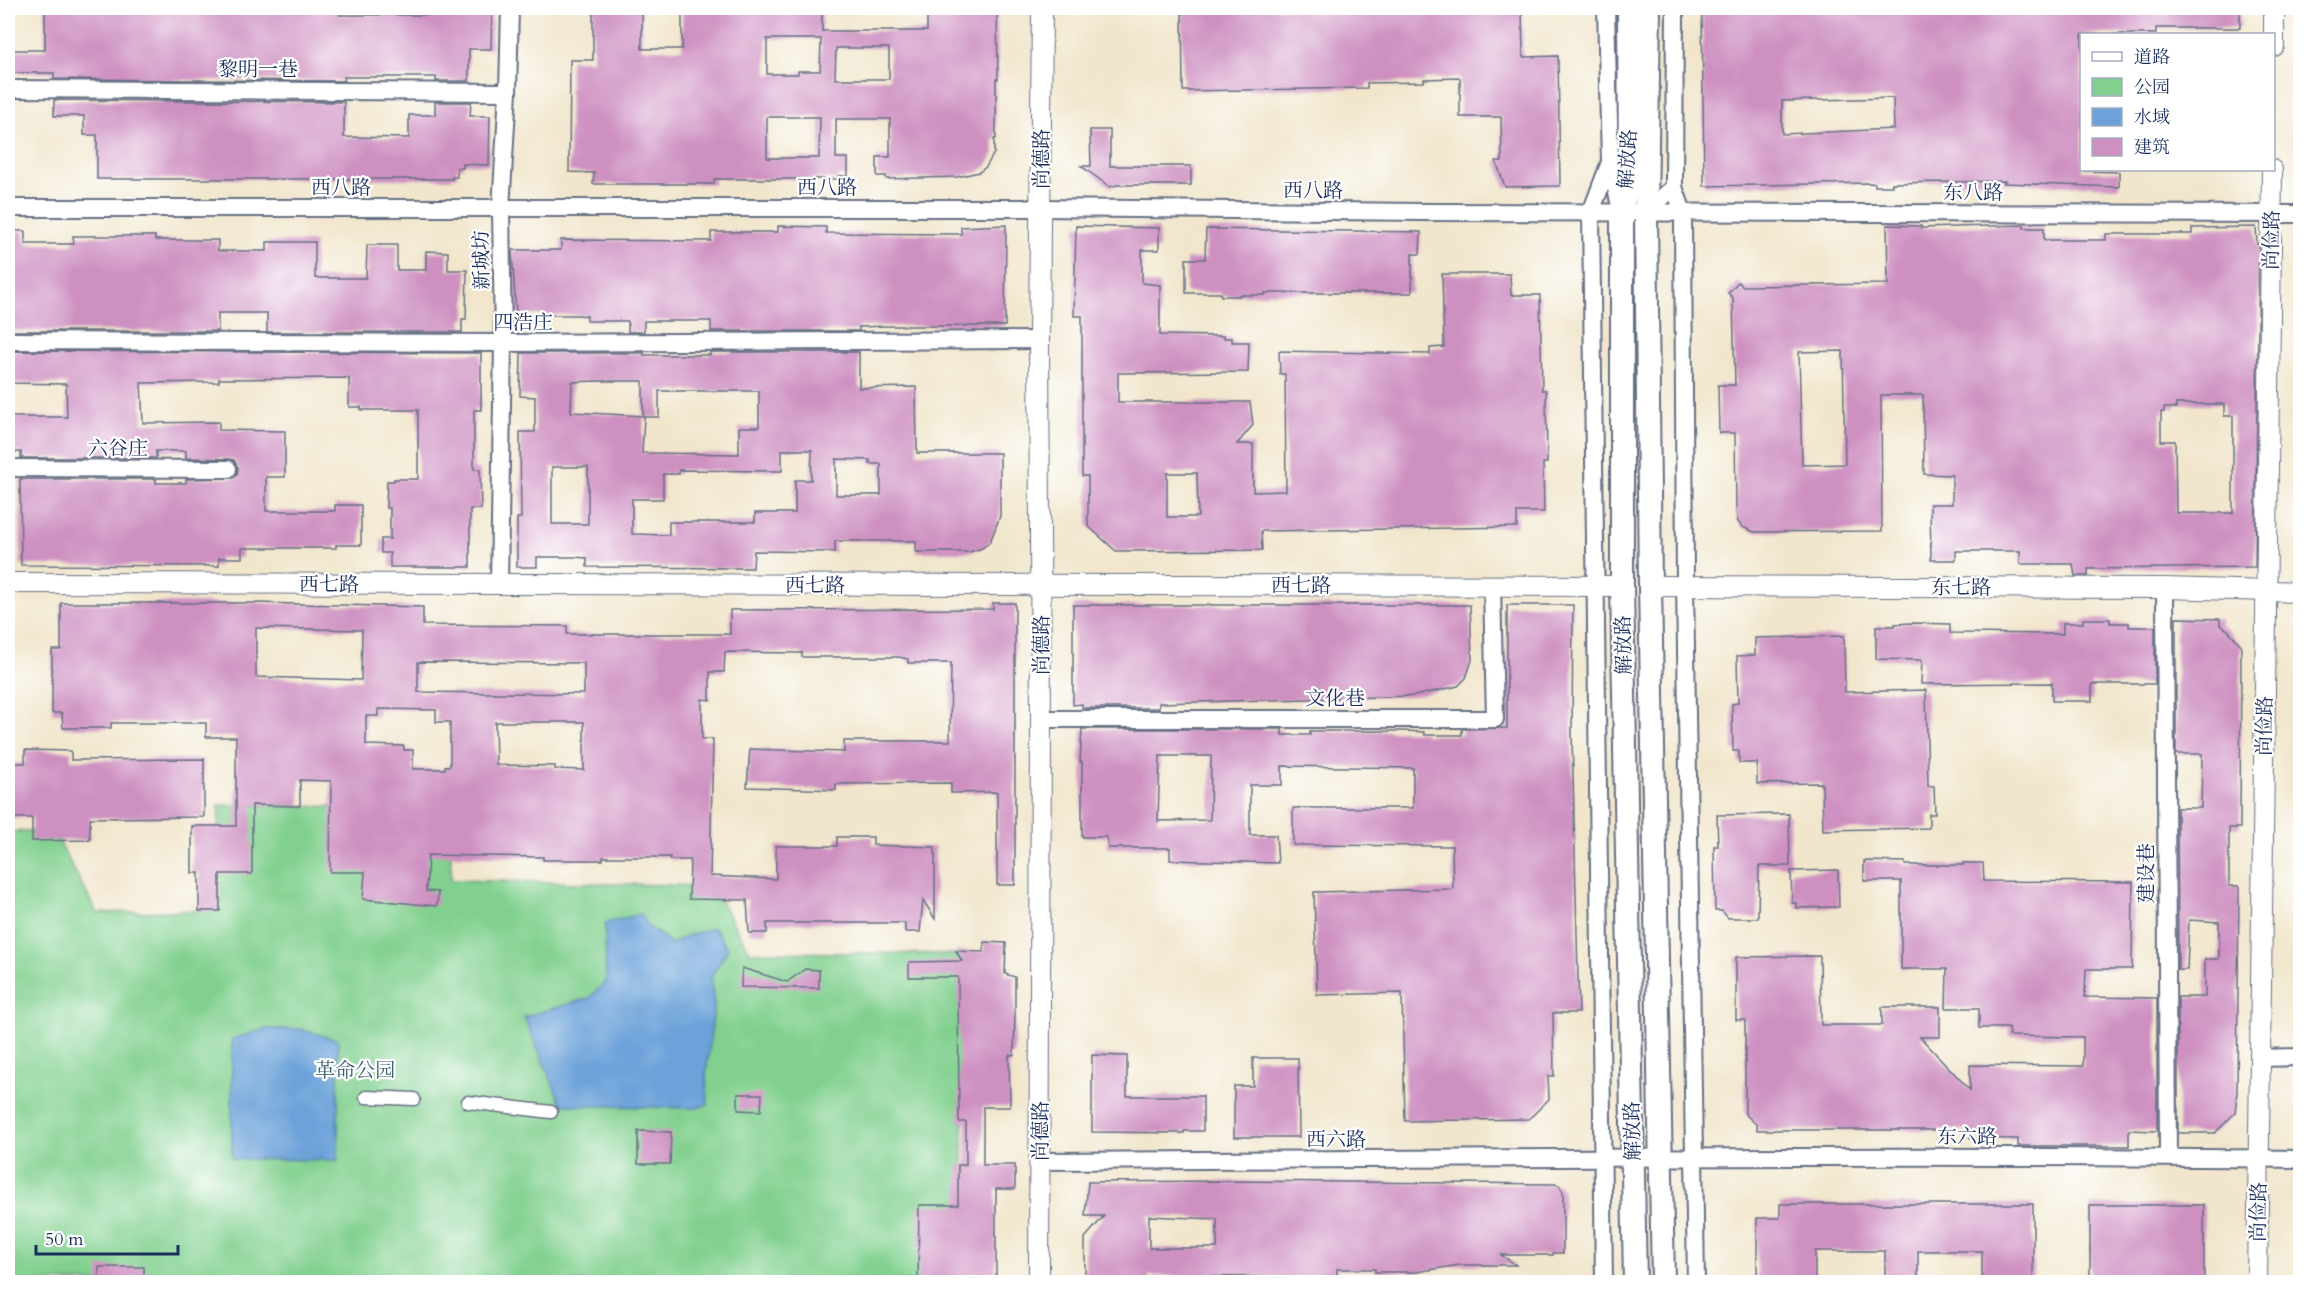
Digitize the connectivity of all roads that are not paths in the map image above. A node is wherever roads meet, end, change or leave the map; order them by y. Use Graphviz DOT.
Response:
graph roads {
  1 [pos="510,8"];
  2 [pos="1042,8"];
  3 [pos="1606,8"];
  4 [pos="1629,8"];
  5 [pos="1649,8"];
  6 [pos="1675,8"];
  7 [pos="2274,8"];
  8 [pos="2274,33"];
  9 [pos="8,89"];
  10 [pos="508,92"];
  11 [pos="1610,162"];
  12 [pos="2272,171"];
  13 [pos="1674,187"];
  14 [pos="8,208"];
  15 [pos="501,208"];
  16 [pos="1041,208"];
  17 [pos="1591,212"];
  18 [pos="1622,212"];
  19 [pos="1646,212"];
  20 [pos="1683,212"];
  21 [pos="2271,214"];
  22 [pos="2301,214"];
  23 [pos="1039,340"];
  24 [pos="8,341"];
  25 [pos="503,343"];
  26 [pos="8,468"];
  27 [pos="228,469"];
  28 [pos="8,584"];
  29 [pos="499,584"];
  30 [pos="1041,585"];
  31 [pos="1492,585"];
  32 [pos="1594,586"];
  33 [pos="1622,586"];
  34 [pos="1650,586"];
  35 [pos="1685,586"];
  36 [pos="2165,588"];
  37 [pos="2266,592"];
  38 [pos="2301,592"];
  39 [pos="1041,719"];
  40 [pos="2301,1057"];
  41 [pos="2260,1058"];
  42 [pos="366,1097"];
  43 [pos="414,1099"];
  44 [pos="468,1102"];
  45 [pos="551,1112"];
  46 [pos="2168,1157"];
  47 [pos="1602,1158"];
  48 [pos="1633,1158"];
  49 [pos="1661,1158"];
  50 [pos="1694,1158"];
  51 [pos="2258,1159"];
  52 [pos="2301,1159"];
  53 [pos="1040,1161"];
  54 [pos="1040,1282"];
  55 [pos="1604,1282"];
  56 [pos="1635,1282"];
  57 [pos="1663,1282"];
  58 [pos="1696,1282"];
  59 [pos="2257,1282"];
  1 -- 10 [label="street, 新城坊"];
  2 -- 16 [label="street, 尚德路"];
  3 -- 11 [label="street"];
  4 -- 18 [label="main road, 解放路"];
  5 -- 19 [label="main road, 解放路"];
  6 -- 13 [label="street"];
  7 -- 8 [label="street"];
  9 -- 10 [label="street, 黎明一巷"];
  10 -- 15 [label="street, 新城坊"];
  11 -- 17 [label="street"];
  11 -- 18 [label="street"];
  12 -- 21 [label="street, 尚俭路"];
  13 -- 19 [label="street"];
  13 -- 20 [label="street"];
  14 -- 15 [label="street, 西八路"];
  15 -- 16 [label="street, 西八路"];
  15 -- 25 [label="street, 新城坊"];
  16 -- 17 [label="street, 西八路"];
  16 -- 23 [label="street, 尚德路"];
  17 -- 18 [label="street, 西八路"];
  17 -- 32 [label="street"];
  18 -- 19 [label="street, 西八路"];
  18 -- 33 [label="main road, 解放路"];
  19 -- 20 [label="street, 东八路"];
  19 -- 34 [label="main road, 解放路"];
  20 -- 21 [label="street, 东八路"];
  20 -- 35 [label="street"];
  21 -- 22 [label="street, 东八路"];
  21 -- 37 [label="street, 尚俭路"];
  23 -- 25 [label="street, 四浩庄"];
  23 -- 30 [label="street, 尚德路"];
  24 -- 25 [label="street, 四浩庄"];
  25 -- 29 [label="street, 新城坊"];
  26 -- 27 [label="street, 六谷庄"];
  28 -- 29 [label="street, 西七路"];
  29 -- 30 [label="street, 西七路"];
  30 -- 31 [label="street, 西七路"];
  30 -- 39 [label="street, 尚德路"];
  31 -- 32 [label="street, 西七路"];
  31 -- 39 [label="street, 文化巷"];
  32 -- 33 [label="street, 西七路"];
  32 -- 47 [label="street"];
  33 -- 34 [label="main road, 东七路"];
  33 -- 48 [label="main road, 解放路"];
  34 -- 35 [label="street, 东七路"];
  34 -- 49 [label="main road, 解放路"];
  35 -- 36 [label="street, 东七路"];
  35 -- 50 [label="street"];
  36 -- 37 [label="street, 东七路"];
  36 -- 46 [label="street, 建设巷"];
  37 -- 38 [label="street, 东七路"];
  37 -- 41 [label="street, 尚俭路"];
  39 -- 53 [label="street, 尚德路"];
  40 -- 41 [label="street"];
  41 -- 51 [label="street, 尚俭路"];
  42 -- 43 [label="street"];
  44 -- 45 [label="street"];
  46 -- 50 [label="street, 东六路"];
  46 -- 51 [label="street, 东六路"];
  47 -- 48 [label="street, 西六路"];
  47 -- 53 [label="street, 西六路"];
  47 -- 55 [label="street"];
  48 -- 49 [label="street, 东六路"];
  48 -- 56 [label="main road, 解放路"];
  49 -- 50 [label="street, 东六路"];
  49 -- 57 [label="main road, 解放路"];
  50 -- 58 [label="street"];
  51 -- 52 [label="street, 东六路"];
  51 -- 59 [label="street, 尚俭路"];
  53 -- 54 [label="street, 尚德路"];
}
